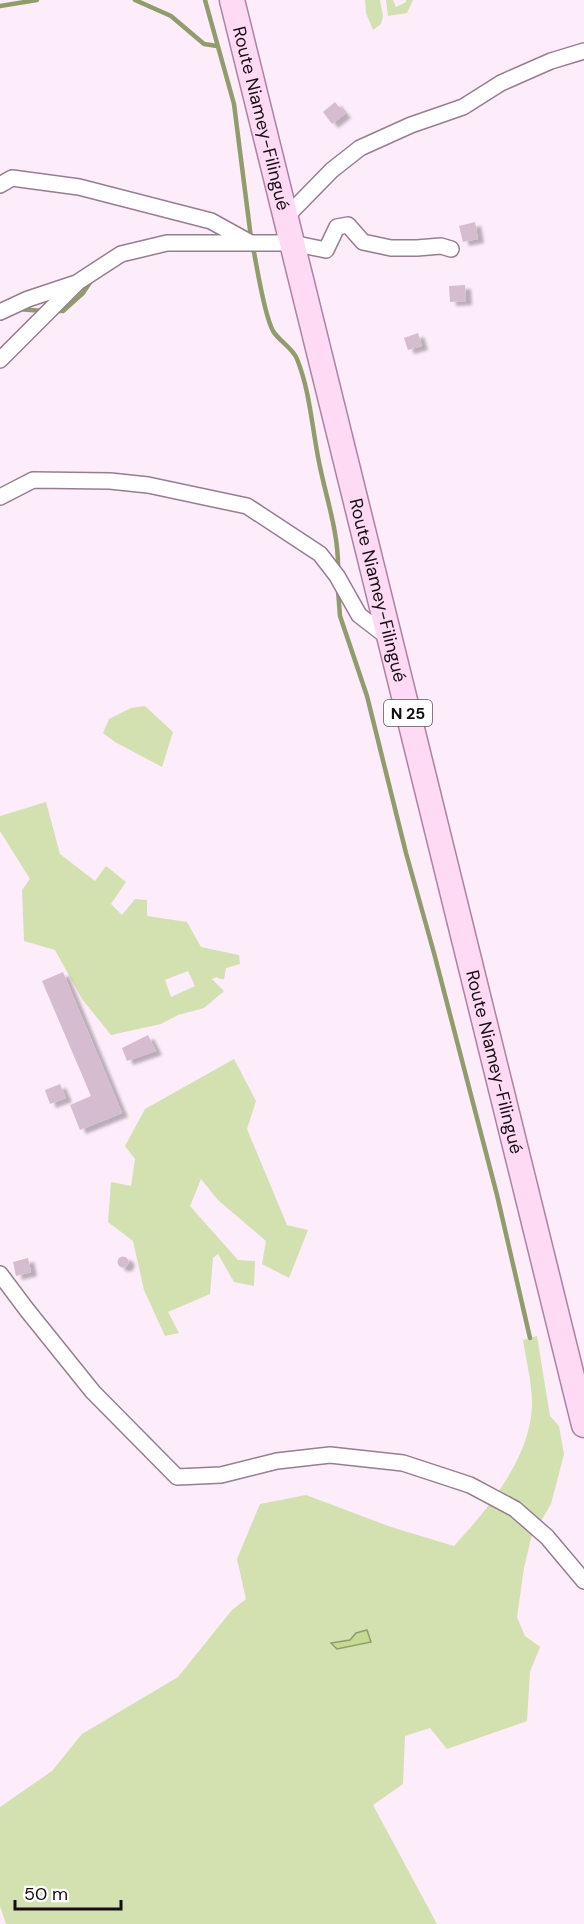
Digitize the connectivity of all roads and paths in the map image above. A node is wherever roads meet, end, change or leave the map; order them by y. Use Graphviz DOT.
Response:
graph roads {
  1 [pos="232,0"];
  2 [pos="584,51"];
  3 [pos="0,185"];
  4 [pos="286,217"];
  5 [pos="252,243"];
  6 [pos="292,243"];
  7 [pos="451,249"];
  8 [pos="78,282"];
  9 [pos="0,312"];
  10 [pos="0,360"];
  11 [pos="0,497"];
  12 [pos="390,639"];
  13 [pos="0,1274"];
  14 [pos="584,1425"];
  15 [pos="584,1581"];
  1 -- 4 [label="main road, Route Niamey-Filingué / N 25"];
  2 -- 4 [label="street"];
  3 -- 5 [label="street"];
  4 -- 6 [label="main road, Route Niamey-Filingué / N 25"];
  5 -- 6 [label="street"];
  5 -- 8 [label="street"];
  6 -- 7 [label="street"];
  6 -- 12 [label="main road, Route Niamey-Filingué / N 25"];
  8 -- 9 [label="street"];
  8 -- 10 [label="street"];
  11 -- 12 [label="street"];
  12 -- 14 [label="main road, Route Niamey-Filingué / N 25"];
  13 -- 15 [label="street"];
}
